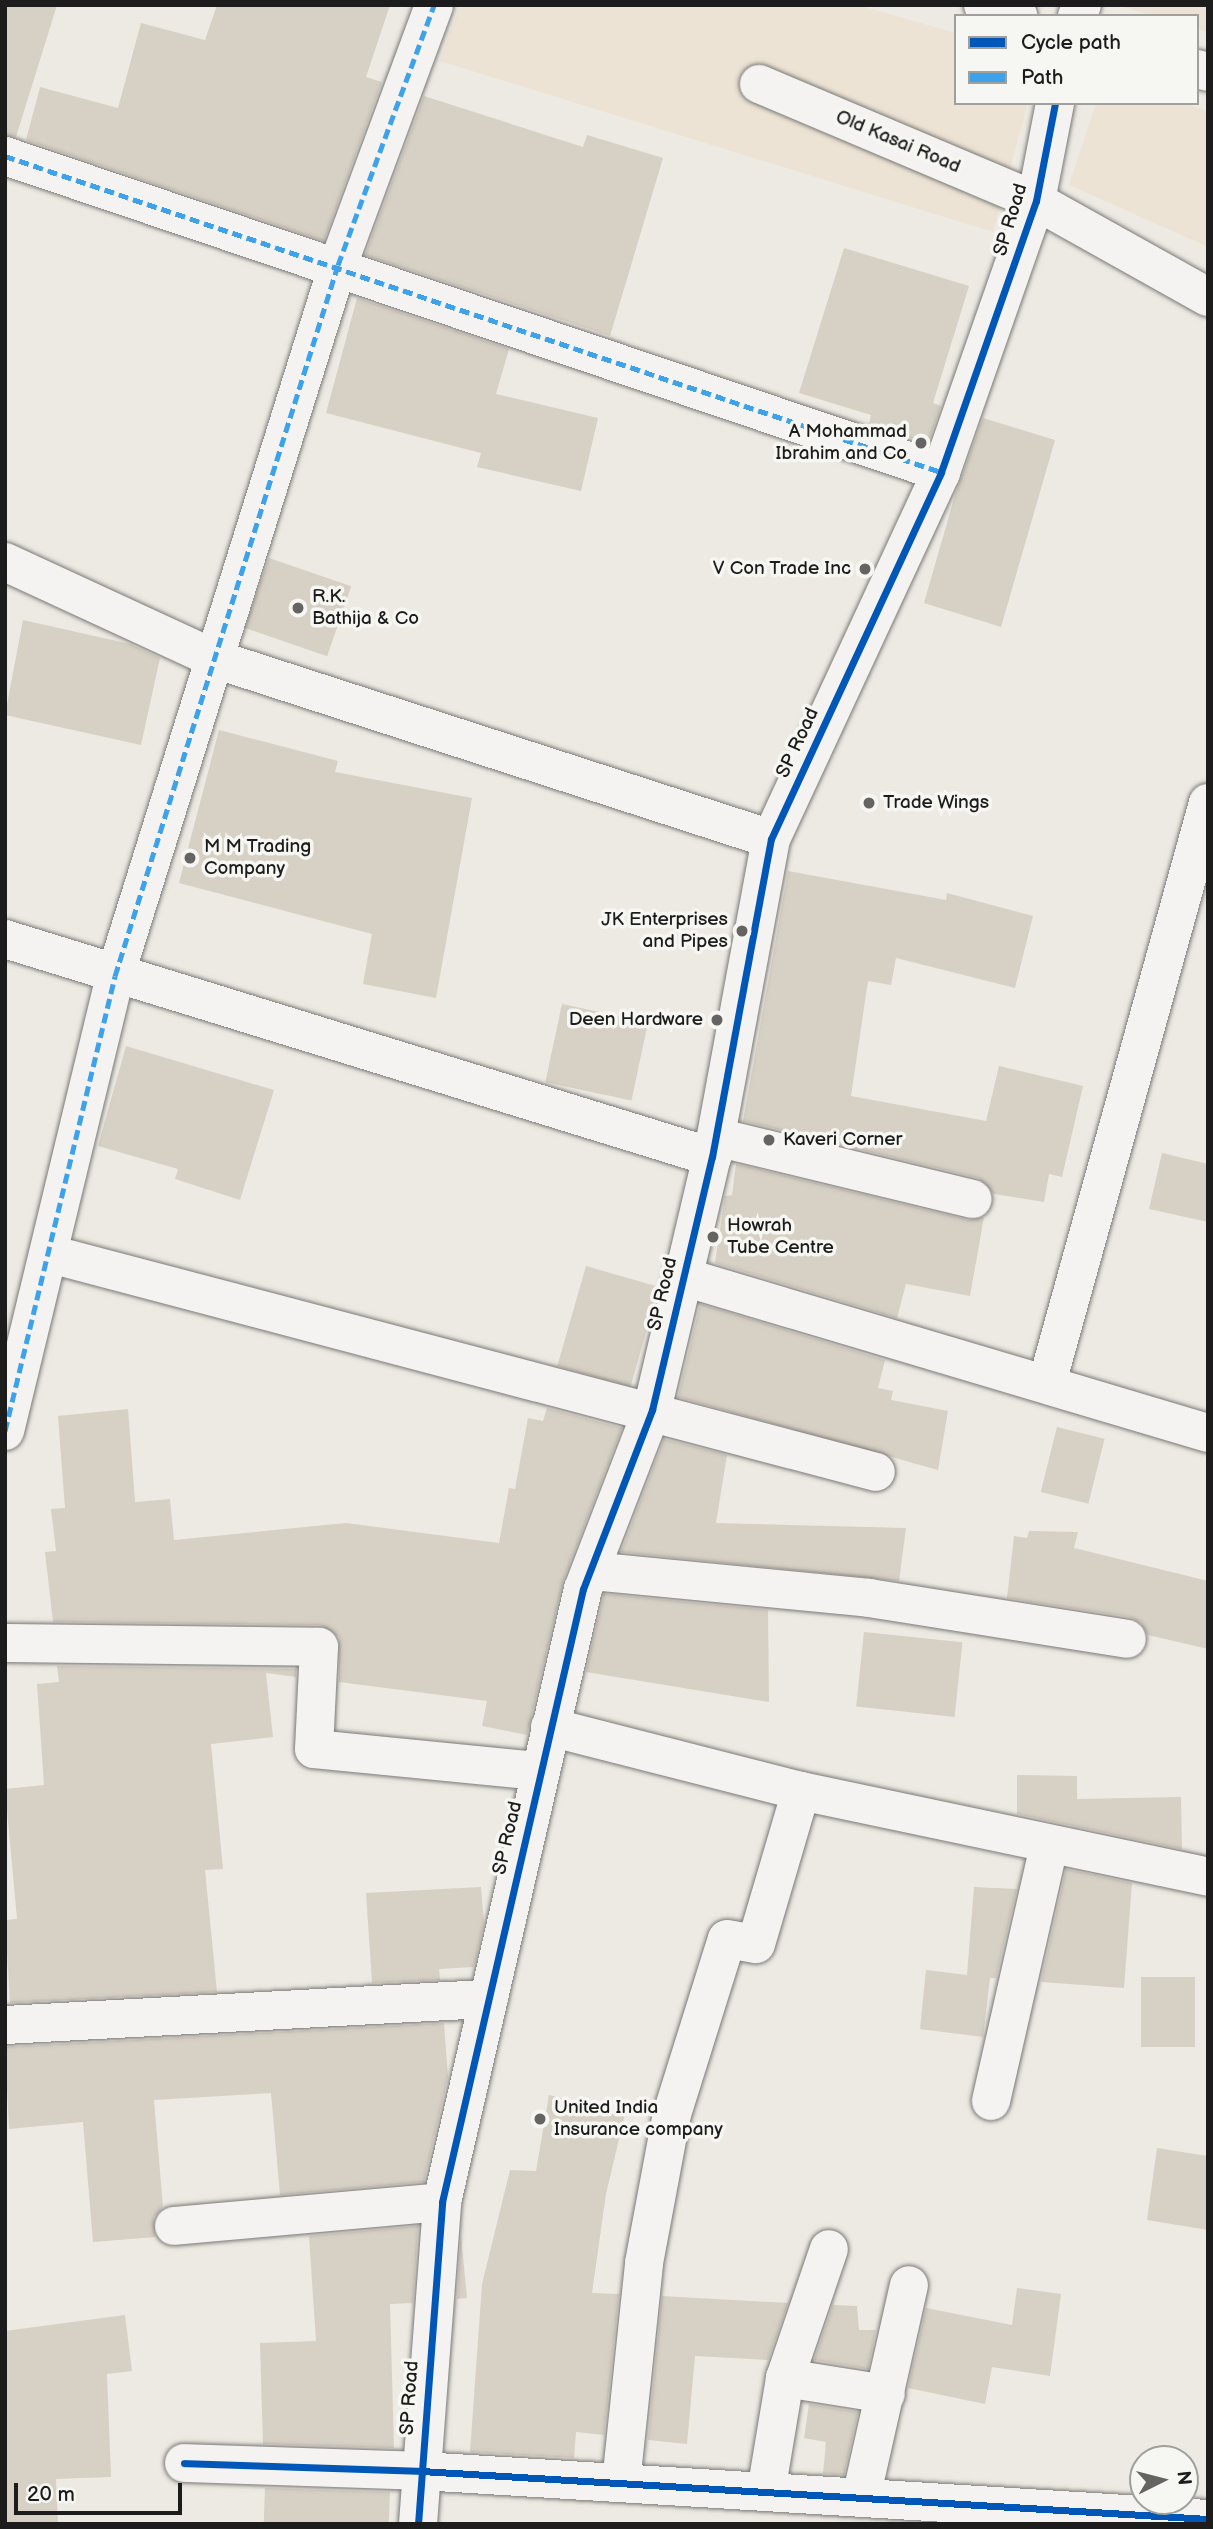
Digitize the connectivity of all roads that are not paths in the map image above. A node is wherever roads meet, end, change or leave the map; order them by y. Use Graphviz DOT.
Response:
graph roads {
  1 [pos="434,5"];
  2 [pos="983,5"];
  3 [pos="1012,14"];
  4 [pos="759,84"];
  5 [pos="1055,105"];
  6 [pos="5,156"];
  7 [pos="1036,201"];
  8 [pos="338,265"];
  9 [pos="1208,297"];
  10 [pos="941,472"];
  11 [pos="5,562"];
  12 [pos="215,659"];
  13 [pos="1208,803"];
  14 [pos="771,839"];
  15 [pos="5,939"];
  16 [pos="115,976"];
  17 [pos="714,1147"];
  18 [pos="973,1199"];
  19 [pos="51,1254"];
  20 [pos="684,1277"];
  21 [pos="1047,1383"];
  22 [pos="652,1410"];
  23 [pos="1205,1421"];
  24 [pos="5,1431"];
  25 [pos="876,1472"];
  26 [pos="591,1571"];
  27 [pos="1127,1639"];
  28 [pos="5,1643"];
  29 [pos="550,1727"];
  30 [pos="540,1771"];
  31 [pos="801,1791"];
  32 [pos="1049,1846"];
  33 [pos="1208,1877"];
  34 [pos="488,1999"];
  35 [pos="5,2025"];
  36 [pos="991,2101"];
  37 [pos="442,2202"];
  38 [pos="174,2226"];
  39 [pos="829,2249"];
  40 [pos="909,2285"];
  41 [pos="785,2378"];
  42 [pos="886,2394"];
  43 [pos="184,2463"];
  44 [pos="421,2471"];
  45 [pos="621,2483"];
  46 [pos="766,2492"];
  47 [pos="861,2498"];
  48 [pos="1208,2519"];
  49 [pos="418,2524"];
  1 -- 8 [label="street"];
  2 -- 3 [label="street"];
  4 -- 7 [label="street, Old Kasai Road"];
  5 -- 7 [label="street, SP Road"];
  6 -- 8 [label="street"];
  7 -- 9 [label="street, Old Kasai Road"];
  7 -- 10 [label="street, SP Road"];
  8 -- 10 [label="street"];
  8 -- 12 [label="street"];
  10 -- 14 [label="street, SP Road"];
  11 -- 12 [label="street"];
  12 -- 14 [label="street"];
  12 -- 16 [label="street"];
  13 -- 21 [label="street"];
  14 -- 17 [label="street, SP Road"];
  15 -- 16 [label="street"];
  16 -- 17 [label="street"];
  16 -- 19 [label="street"];
  17 -- 18 [label="street"];
  17 -- 20 [label="street, SP Road"];
  19 -- 22 [label="street"];
  19 -- 24 [label="street"];
  20 -- 21 [label="street"];
  20 -- 22 [label="street, SP Road"];
  21 -- 23 [label="street"];
  22 -- 25 [label="street"];
  22 -- 26 [label="street, SP Road"];
  26 -- 27 [label="street"];
  26 -- 29 [label="street, SP Road"];
  28 -- 30 [label="street"];
  29 -- 30 [label="street, SP Road"];
  29 -- 31 [label="street"];
  30 -- 34 [label="street, SP Road"];
  31 -- 32 [label="street"];
  31 -- 45 [label="street"];
  32 -- 33 [label="street"];
  32 -- 36 [label="street"];
  34 -- 35 [label="street"];
  34 -- 37 [label="street, SP Road"];
  37 -- 38 [label="street"];
  37 -- 44 [label="street, SP Road"];
  39 -- 41 [label="street"];
  40 -- 42 [label="street"];
  41 -- 42 [label="street"];
  41 -- 46 [label="street"];
  42 -- 47 [label="street"];
  43 -- 44 [label="street"];
  44 -- 45 [label="street"];
  44 -- 49 [label="street, SP Road"];
  45 -- 46 [label="street"];
  46 -- 47 [label="street"];
  47 -- 48 [label="street"];
}
